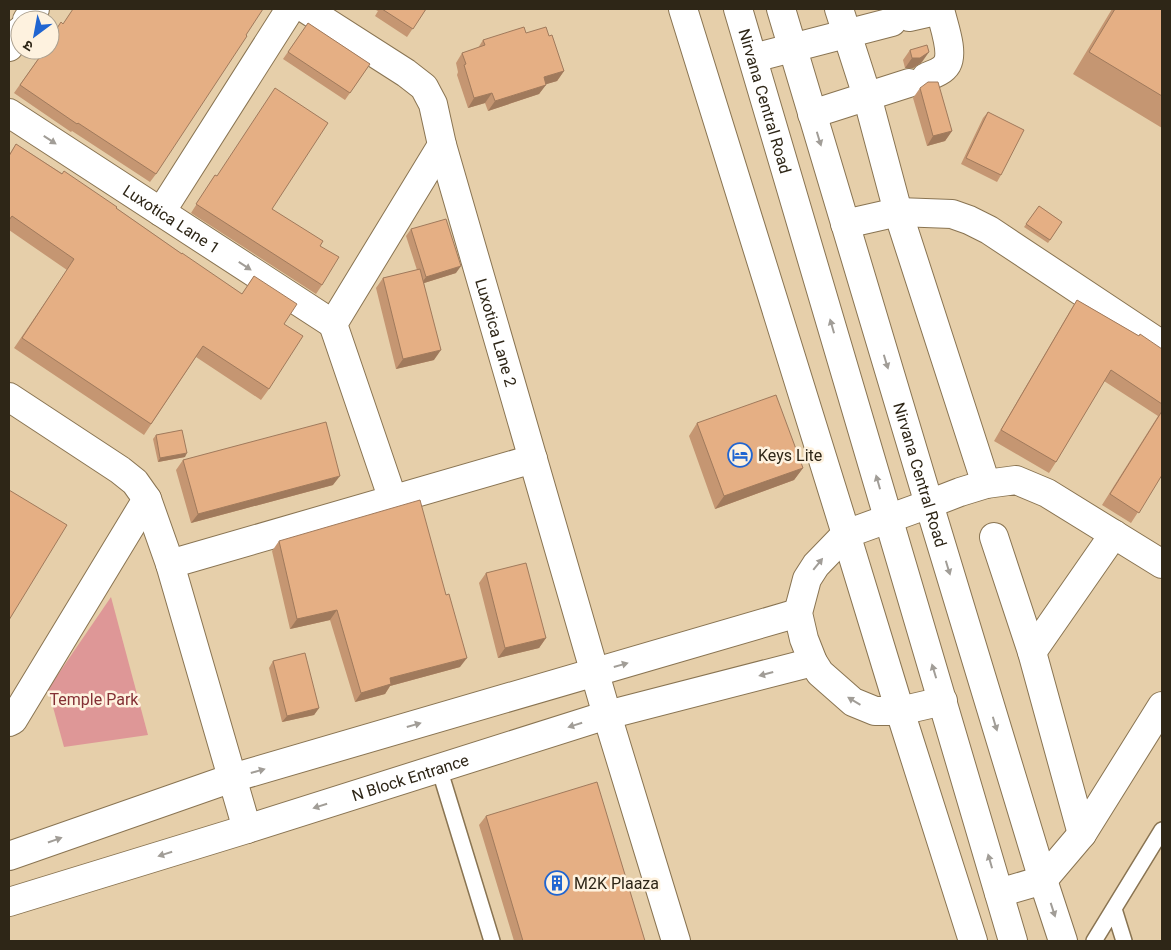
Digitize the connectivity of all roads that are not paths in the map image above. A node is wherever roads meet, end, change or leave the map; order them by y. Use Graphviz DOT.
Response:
graph roads {
  1 [pos="290,9"];
  2 [pos="306,9"];
  3 [pos="683,9"];
  4 [pos="738,9"];
  5 [pos="781,9"];
  6 [pos="940,9"];
  7 [pos="843,21"];
  8 [pos="793,48"];
  9 [pos="753,58"];
  10 [pos="867,96"];
  11 [pos="9,113"];
  12 [pos="812,114"];
  13 [pos="442,145"];
  14 [pos="161,212"];
  15 [pos="898,212"];
  16 [pos="845,224"];
  17 [pos="333,324"];
  18 [pos="1162,345"];
  19 [pos="9,397"];
  20 [pos="533,459"];
  21 [pos="986,484"];
  22 [pos="147,499"];
  23 [pos="393,500"];
  24 [pos="929,504"];
  25 [pos="888,518"];
  26 [pos="846,534"];
  27 [pos="1114,534"];
  28 [pos="994,537"];
  29 [pos="170,564"];
  30 [pos="1162,564"];
  31 [pos="798,612"];
  32 [pos="1032,652"];
  33 [pos="813,662"];
  34 [pos="595,672"];
  35 [pos="943,701"];
  36 [pos="1162,706"];
  37 [pos="900,711"];
  38 [pos="607,715"];
  39 [pos="9,722"];
  40 [pos="439,768"];
  41 [pos="232,778"];
  42 [pos="247,829"];
  43 [pos="1162,830"];
  44 [pos="1082,834"];
  45 [pos="9,856"];
  46 [pos="1043,880"];
  47 [pos="999,893"];
  48 [pos="9,902"];
  49 [pos="1114,909"];
  50 [pos="492,941"];
  51 [pos="676,941"];
  52 [pos="973,941"];
  53 [pos="1013,941"];
  54 [pos="1063,941"];
  55 [pos="1094,941"];
  56 [pos="1124,941"];
  1 -- 14 [label="street"];
  2 -- 13 [label="street, Luxotica Lane 2"];
  3 -- 26 [label="street"];
  4 -- 9 [label="street, Nirvana Central Road"];
  5 -- 8 [label="street, Nirvana Central Road"];
  6 -- 7 [label="street"];
  6 -- 10 [label="street"];
  7 -- 8 [label="street"];
  7 -- 10 [label="street"];
  8 -- 9 [label="street"];
  8 -- 12 [label="street, Nirvana Central Road"];
  25 -- 9 [label="street, Nirvana Central Road, one-way"];
  10 -- 12 [label="street"];
  10 -- 15 [label="street"];
  11 -- 14 [label="street, Luxotica Lane 1, one-way"];
  12 -- 16 [label="street, Nirvana Central Road, one-way"];
  13 -- 17 [label="street"];
  13 -- 20 [label="street, Luxotica Lane 2"];
  14 -- 17 [label="street, Luxotica Lane 1, one-way"];
  15 -- 16 [label="street"];
  15 -- 18 [label="street"];
  15 -- 21 [label="street"];
  16 -- 24 [label="street, Nirvana Central Road, one-way"];
  17 -- 23 [label="street"];
  19 -- 22 [label="street"];
  20 -- 23 [label="street"];
  20 -- 34 [label="street, Luxotica Lane 2"];
  21 -- 24 [label="street"];
  21 -- 27 [label="street"];
  22 -- 29 [label="street"];
  22 -- 39 [label="street"];
  23 -- 29 [label="street"];
  24 -- 25 [label="street"];
  24 -- 46 [label="street, Nirvana Central Road, one-way"];
  25 -- 26 [label="street"];
  35 -- 25 [label="street, Nirvana Central Road, one-way"];
  31 -- 26 [label="street, one-way"];
  26 -- 37 [label="street"];
  27 -- 30 [label="street"];
  27 -- 32 [label="street"];
  28 -- 32 [label="street"];
  29 -- 41 [label="street"];
  31 -- 33 [label="street"];
  34 -- 31 [label="street, one-way"];
  32 -- 44 [label="street"];
  37 -- 33 [label="street, one-way"];
  33 -- 38 [label="street, N Block Entrance, one-way"];
  34 -- 38 [label="street, Luxotica Lane 2"];
  41 -- 34 [label="street, one-way"];
  35 -- 37 [label="street"];
  47 -- 35 [label="street, Nirvana Central Road, one-way"];
  36 -- 44 [label="street"];
  37 -- 52 [label="street"];
  38 -- 40 [label="street, N Block Entrance, one-way"];
  38 -- 51 [label="street, Luxotica Lane 2"];
  40 -- 42 [label="street, N Block Entrance, one-way"];
  40 -- 50 [label="lane"];
  41 -- 42 [label="street"];
  45 -- 41 [label="street, one-way"];
  42 -- 48 [label="street, N Block Entrance, one-way"];
  43 -- 49 [label="lane"];
  44 -- 46 [label="street"];
  46 -- 47 [label="street"];
  46 -- 54 [label="street, Nirvana Central Road, one-way"];
  47 -- 53 [label="street, Nirvana Central Road"];
  49 -- 55 [label="lane"];
  49 -- 56 [label="lane"];
}
